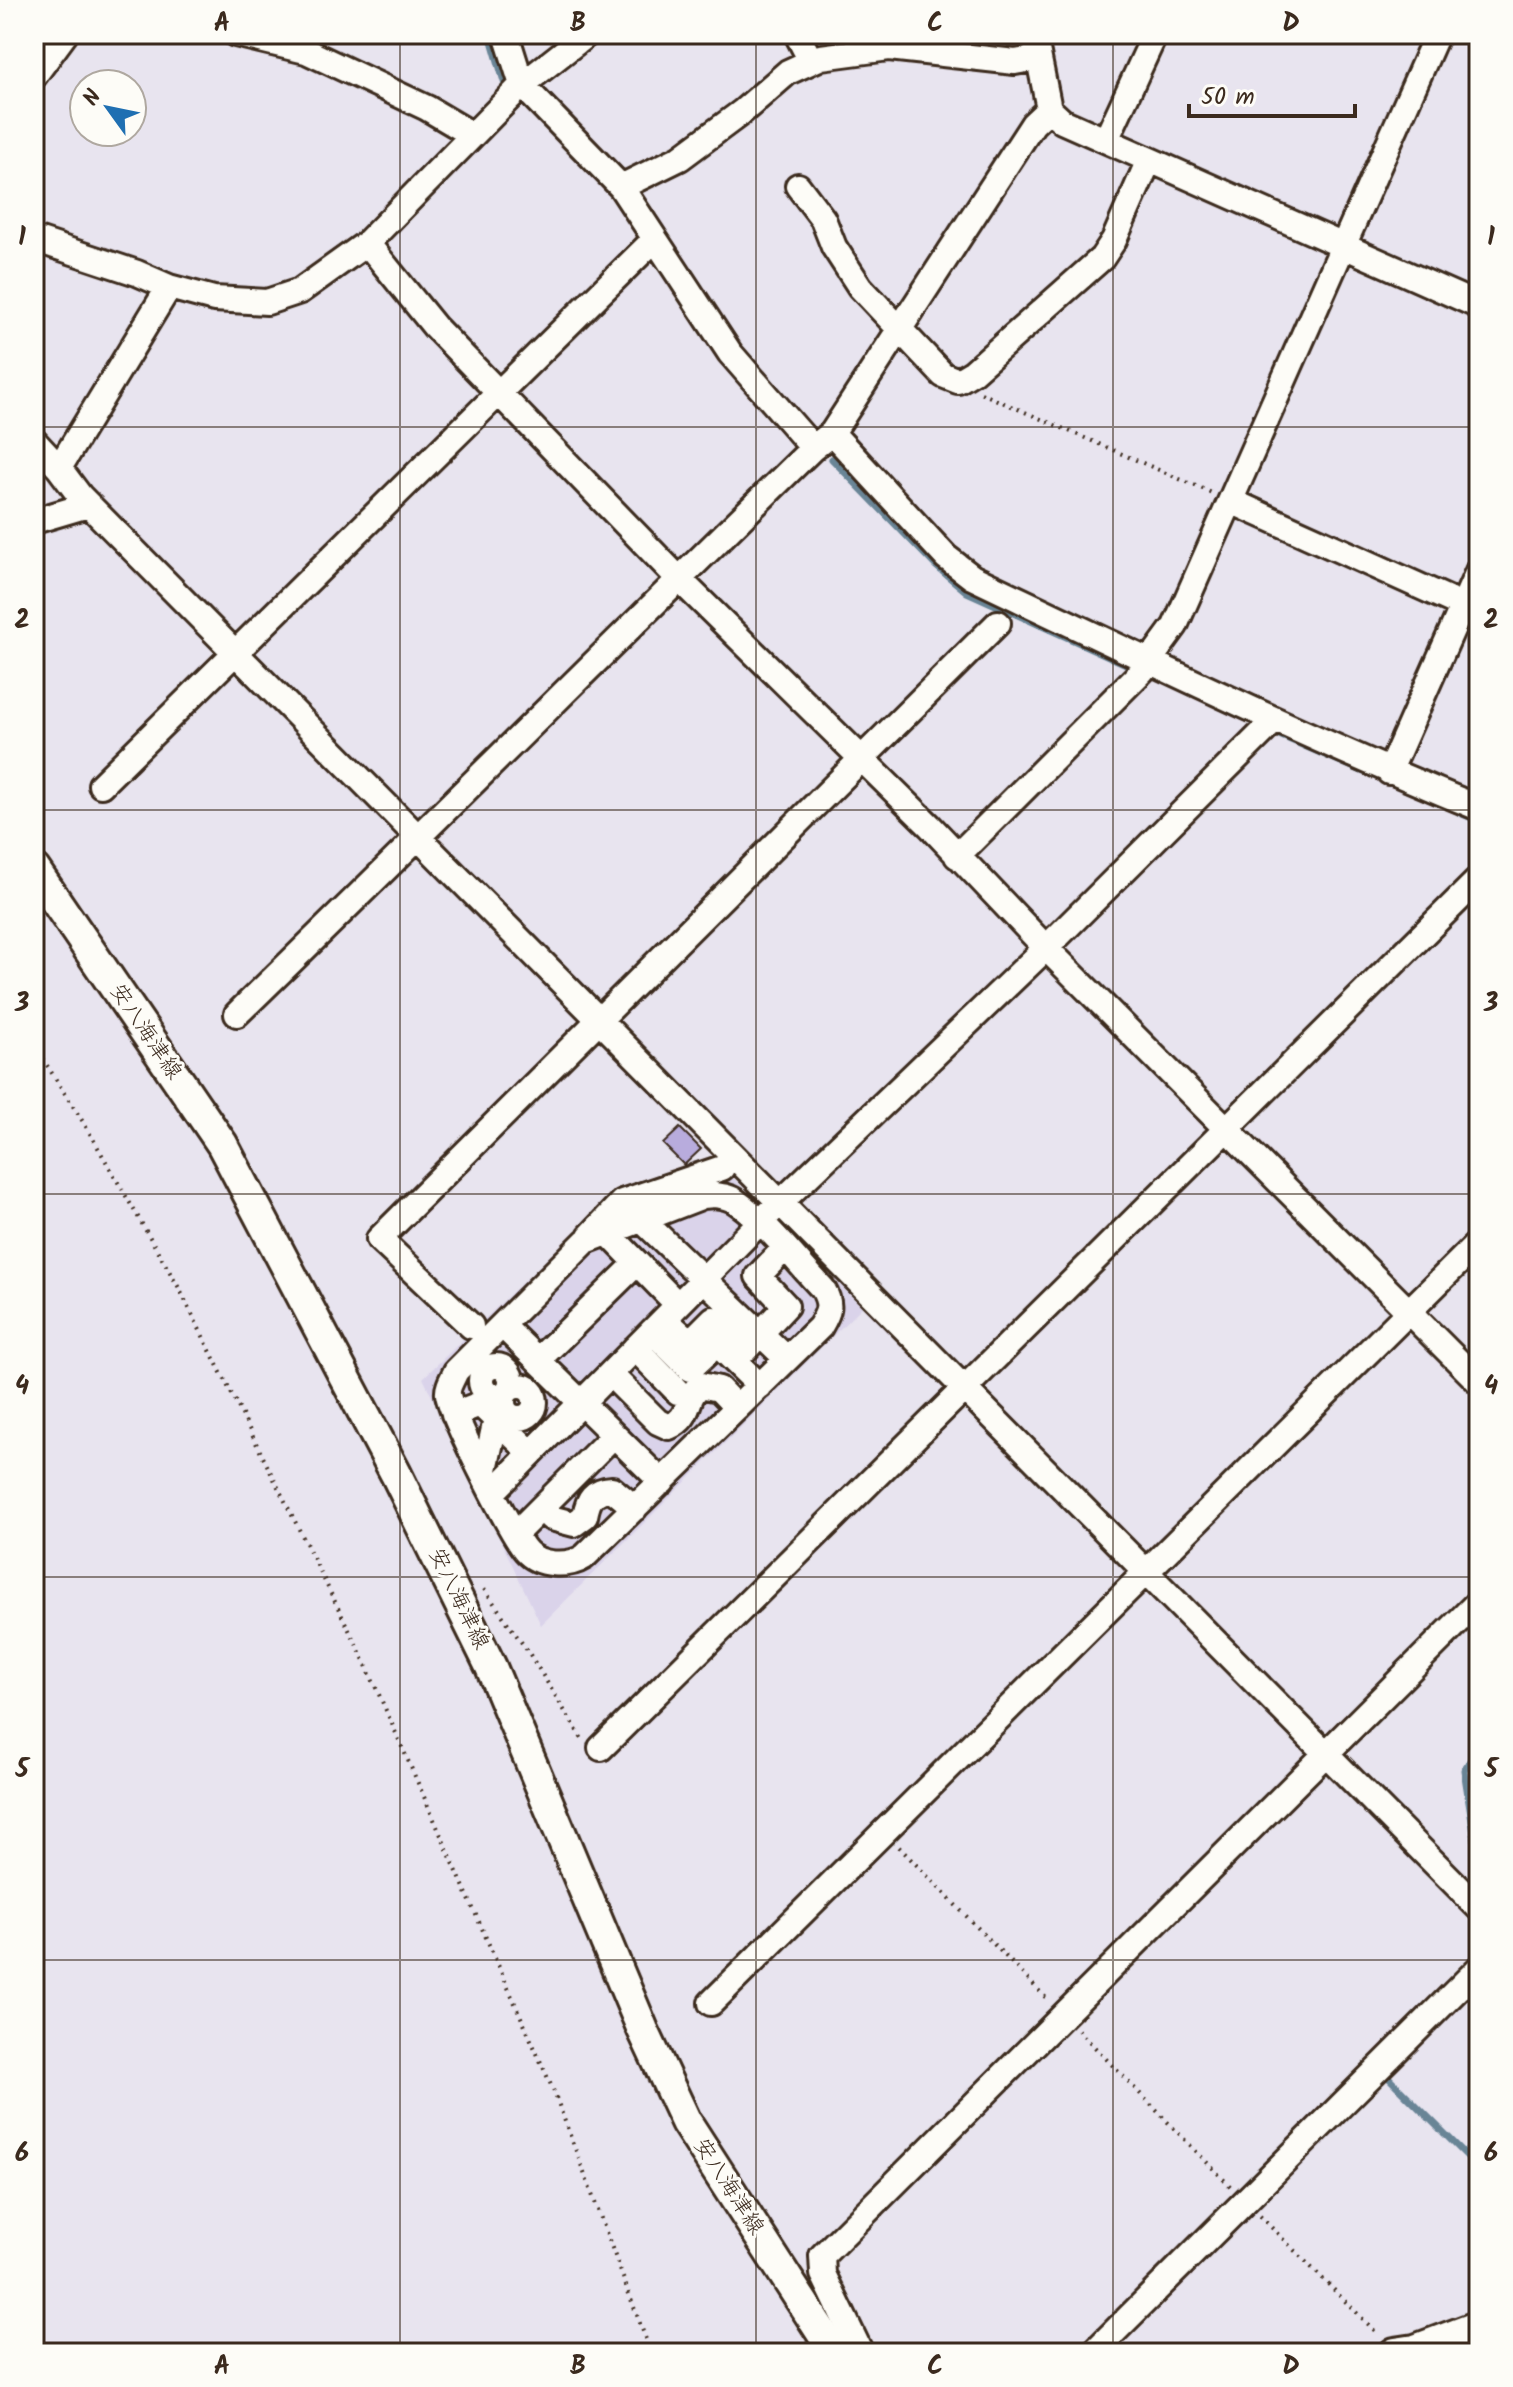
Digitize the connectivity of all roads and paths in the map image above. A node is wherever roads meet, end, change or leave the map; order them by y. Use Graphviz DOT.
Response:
graph roads {
  1 [pos="65,34"];
  2 [pos="235,34"];
  3 [pos="506,34"];
  4 [pos="587,34"];
  5 [pos="797,34"];
  6 [pos="1155,34"];
  7 [pos="1437,34"];
  8 [pos="1036,46"];
  9 [pos="811,61"];
  10 [pos="34,76"];
  11 [pos="522,85"];
  12 [pos="1049,109"];
  13 [pos="471,134"];
  14 [pos="1106,140"];
  15 [pos="1149,160"];
  16 [pos="798,186"];
  17 [pos="621,187"];
  18 [pos="34,239"];
  19 [pos="654,240"];
  20 [pos="367,243"];
  21 [pos="1344,248"];
  22 [pos="169,287"];
  23 [pos="1479,306"];
  24 [pos="899,331"];
  25 [pos="958,381"];
  26 [pos="499,392"];
  27 [pos="822,440"];
  28 [pos="34,441"];
  29 [pos="59,468"];
  30 [pos="1231,501"];
  31 [pos="88,505"];
  32 [pos="34,521"];
  33 [pos="1479,569"];
  34 [pos="679,579"];
  35 [pos="1471,610"];
  36 [pos="998,623"];
  37 [pos="234,654"];
  38 [pos="1150,661"];
  39 [pos="1275,720"];
  40 [pos="862,759"];
  41 [pos="1389,772"];
  42 [pos="101,785"];
  43 [pos="1479,808"];
  44 [pos="418,839"];
  45 [pos="957,856"];
  46 [pos="34,869"];
  47 [pos="1479,879"];
  48 [pos="1046,948"];
  49 [pos="237,1014"];
  50 [pos="599,1022"];
  51 [pos="34,1045"];
  52 [pos="1226,1126"];
  53 [pos="722,1168"];
  54 [pos="781,1204"];
  55 [pos="642,1220"];
  56 [pos="759,1223"];
  57 [pos="597,1237"];
  58 [pos="1479,1242"];
  59 [pos="784,1249"];
  60 [pos="637,1263"];
  61 [pos="703,1279"];
  62 [pos="1408,1311"];
  63 [pos="471,1326"];
  64 [pos="657,1326"];
  65 [pos="760,1333"];
  66 [pos="521,1343"];
  67 [pos="787,1359"];
  68 [pos="610,1374"];
  69 [pos="1479,1382"];
  70 [pos="760,1386"];
  71 [pos="663,1387"];
  72 [pos="964,1389"];
  73 [pos="581,1403"];
  74 [pos="737,1408"];
  75 [pos="454,1414"];
  76 [pos="496,1419"];
  77 [pos="551,1433"];
  78 [pos="614,1435"];
  79 [pos="531,1453"];
  80 [pos="662,1482"];
  81 [pos="488,1483"];
  82 [pos="541,1508"];
  83 [pos="635,1508"];
  84 [pos="516,1533"];
  85 [pos="1144,1571"];
  86 [pos="476,1577"];
  87 [pos="1479,1601"];
  88 [pos="601,1748"];
  89 [pos="1326,1755"];
  90 [pos="1479,1764"];
  91 [pos="1479,1811"];
  92 [pos="883,1831"];
  93 [pos="1479,1908"];
  94 [pos="1479,1968"];
  95 [pos="711,2003"];
  96 [pos="1062,2015"];
  97 [pos="1479,2326"];
  98 [pos="651,2353"];
  99 [pos="835,2353"];
  100 [pos="861,2353"];
  101 [pos="1093,2353"];
  102 [pos="1395,2353"];
  1 -- 10 [label="street"];
  2 -- 13 [label="street"];
  3 -- 11 [label="street"];
  4 -- 11 [label="street"];
  5 -- 9 [label="street"];
  6 -- 14 [label="street"];
  7 -- 21 [label="street"];
  8 -- 9 [label="street"];
  8 -- 12 [label="street"];
  9 -- 17 [label="street"];
  11 -- 13 [label="street"];
  11 -- 17 [label="street"];
  12 -- 14 [label="street"];
  12 -- 24 [label="street"];
  13 -- 20 [label="street"];
  14 -- 15 [label="street"];
  15 -- 21 [label="street"];
  15 -- 25 [label="street"];
  16 -- 24 [label="street"];
  17 -- 19 [label="street"];
  18 -- 22 [label="street"];
  19 -- 26 [label="street"];
  19 -- 27 [label="street"];
  20 -- 22 [label="street"];
  20 -- 26 [label="street"];
  21 -- 23 [label="street"];
  21 -- 30 [label="street"];
  22 -- 29 [label="street"];
  24 -- 25 [label="street"];
  24 -- 27 [label="street"];
  25 -- 30 [label="path"];
  26 -- 34 [label="street"];
  26 -- 37 [label="street"];
  27 -- 34 [label="street"];
  27 -- 38 [label="street"];
  28 -- 29 [label="street"];
  29 -- 31 [label="street"];
  30 -- 35 [label="street"];
  30 -- 38 [label="street"];
  31 -- 32 [label="street"];
  31 -- 37 [label="street"];
  33 -- 35 [label="street"];
  34 -- 40 [label="street"];
  34 -- 44 [label="street"];
  35 -- 41 [label="street"];
  36 -- 40 [label="street"];
  37 -- 42 [label="street"];
  37 -- 44 [label="street"];
  38 -- 39 [label="street"];
  38 -- 45 [label="street"];
  39 -- 41 [label="street"];
  39 -- 48 [label="street"];
  40 -- 45 [label="street"];
  40 -- 50 [label="street"];
  41 -- 43 [label="street"];
  44 -- 49 [label="street"];
  44 -- 50 [label="street"];
  45 -- 48 [label="street"];
  46 -- 99 [label="main road, 安八海津線"];
  47 -- 52 [label="street"];
  48 -- 52 [label="street"];
  48 -- 54 [label="street"];
  50 -- 54 [label="street"];
  50 -- 63 [label="street"];
  51 -- 98 [label="path"];
  52 -- 62 [label="street"];
  52 -- 72 [label="street"];
  53 -- 57 [label="street"];
  54 -- 56 [label="street"];
  54 -- 72 [label="street"];
  55 -- 56 [label="street"];
  55 -- 57 [label="street"];
  55 -- 61 [label="street"];
  56 -- 59 [label="street"];
  56 -- 61 [label="street"];
  57 -- 60 [label="street"];
  57 -- 66 [label="street"];
  58 -- 62 [label="street"];
  59 -- 65 [label="street"];
  59 -- 67 [label="street"];
  60 -- 64 [label="street"];
  60 -- 66 [label="street"];
  61 -- 64 [label="street"];
  61 -- 65 [label="street"];
  62 -- 69 [label="street"];
  62 -- 85 [label="street"];
  64 -- 65 [label="street"];
  64 -- 68 [label="street"];
  64 -- 70 [label="street"];
  64 -- 71 [label="street"];
  65 -- 67 [label="street"];
  66 -- 73 [label="street"];
  66 -- 75 [label="street"];
  66 -- 77 [label="street"];
  67 -- 70 [label="street"];
  68 -- 73 [label="street"];
  68 -- 74 [label="street"];
  70 -- 74 [label="street"];
  72 -- 85 [label="street"];
  72 -- 88 [label="street"];
  73 -- 77 [label="street"];
  73 -- 78 [label="street"];
  74 -- 80 [label="street"];
  75 -- 76 [label="street"];
  75 -- 81 [label="street"];
  76 -- 79 [label="street"];
  76 -- 81 [label="street"];
  77 -- 79 [label="street"];
  78 -- 80 [label="street"];
  78 -- 82 [label="street"];
  79 -- 81 [label="street"];
  80 -- 83 [label="street"];
  81 -- 84 [label="street"];
  82 -- 83 [label="street"];
  82 -- 84 [label="street"];
  83 -- 84 [label="street"];
  85 -- 89 [label="street"];
  85 -- 92 [label="street"];
  86 -- 88 [label="path"];
  87 -- 89 [label="street"];
  89 -- 93 [label="street"];
  89 -- 96 [label="street"];
  90 -- 91 [label="path"];
  92 -- 95 [label="street"];
  92 -- 96 [label="path"];
  94 -- 101 [label="street"];
  96 -- 100 [label="street"];
  97 -- 102 [label="main road"];
}
